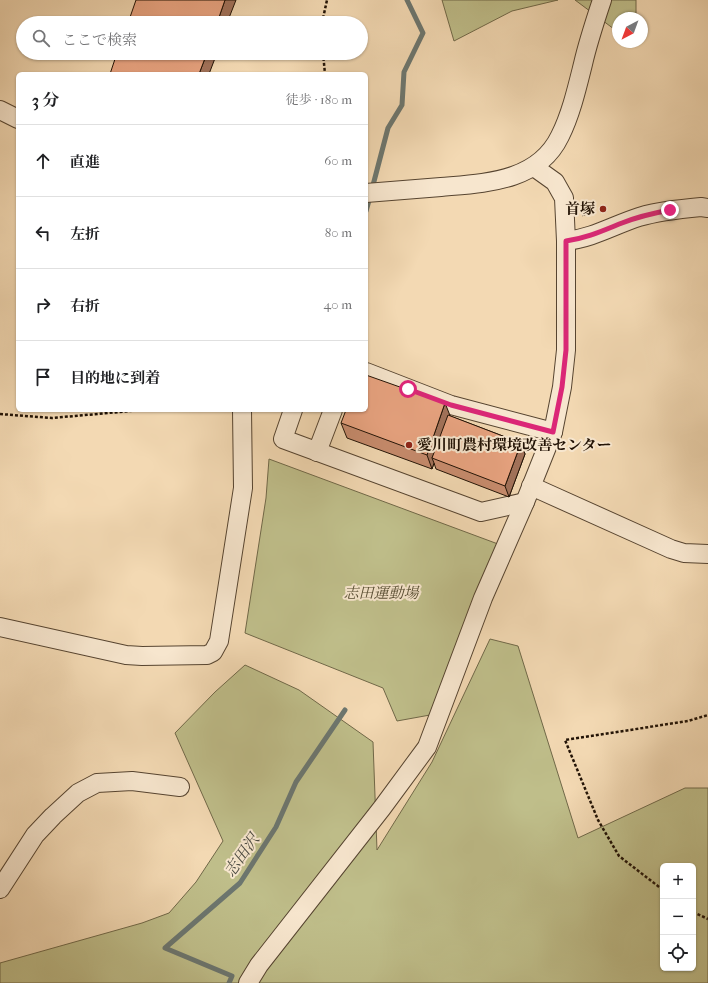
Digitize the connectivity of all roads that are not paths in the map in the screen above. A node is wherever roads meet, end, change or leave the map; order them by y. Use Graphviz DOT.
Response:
graph roads {
  1 [pos="602,0"];
  2 [pos="0,110"];
  3 [pos="16,118"];
  4 [pos="534,167"];
  5 [pos="373,192"];
  6 [pos="708,208"];
  7 [pos="566,241"];
  8 [pos="368,373"];
  9 [pos="242,412"];
  10 [pos="292,412"];
  11 [pos="332,412"];
  12 [pos="553,432"];
  13 [pos="317,452"];
  14 [pos="528,494"];
  15 [pos="708,554"];
  16 [pos="0,627"];
  17 [pos="180,787"];
  18 [pos="0,888"];
  19 [pos="248,983"];
  1 -- 4 [label="street"];
  2 -- 3 [label="street"];
  4 -- 5 [label="street"];
  4 -- 7 [label="street"];
  6 -- 7 [label="street"];
  7 -- 12 [label="street"];
  8 -- 12 [label="street"];
  9 -- 16 [label="street"];
  10 -- 13 [label="street"];
  11 -- 13 [label="street"];
  12 -- 14 [label="street"];
  13 -- 14 [label="street"];
  14 -- 15 [label="street"];
  14 -- 19 [label="street"];
  17 -- 18 [label="street"];
}
